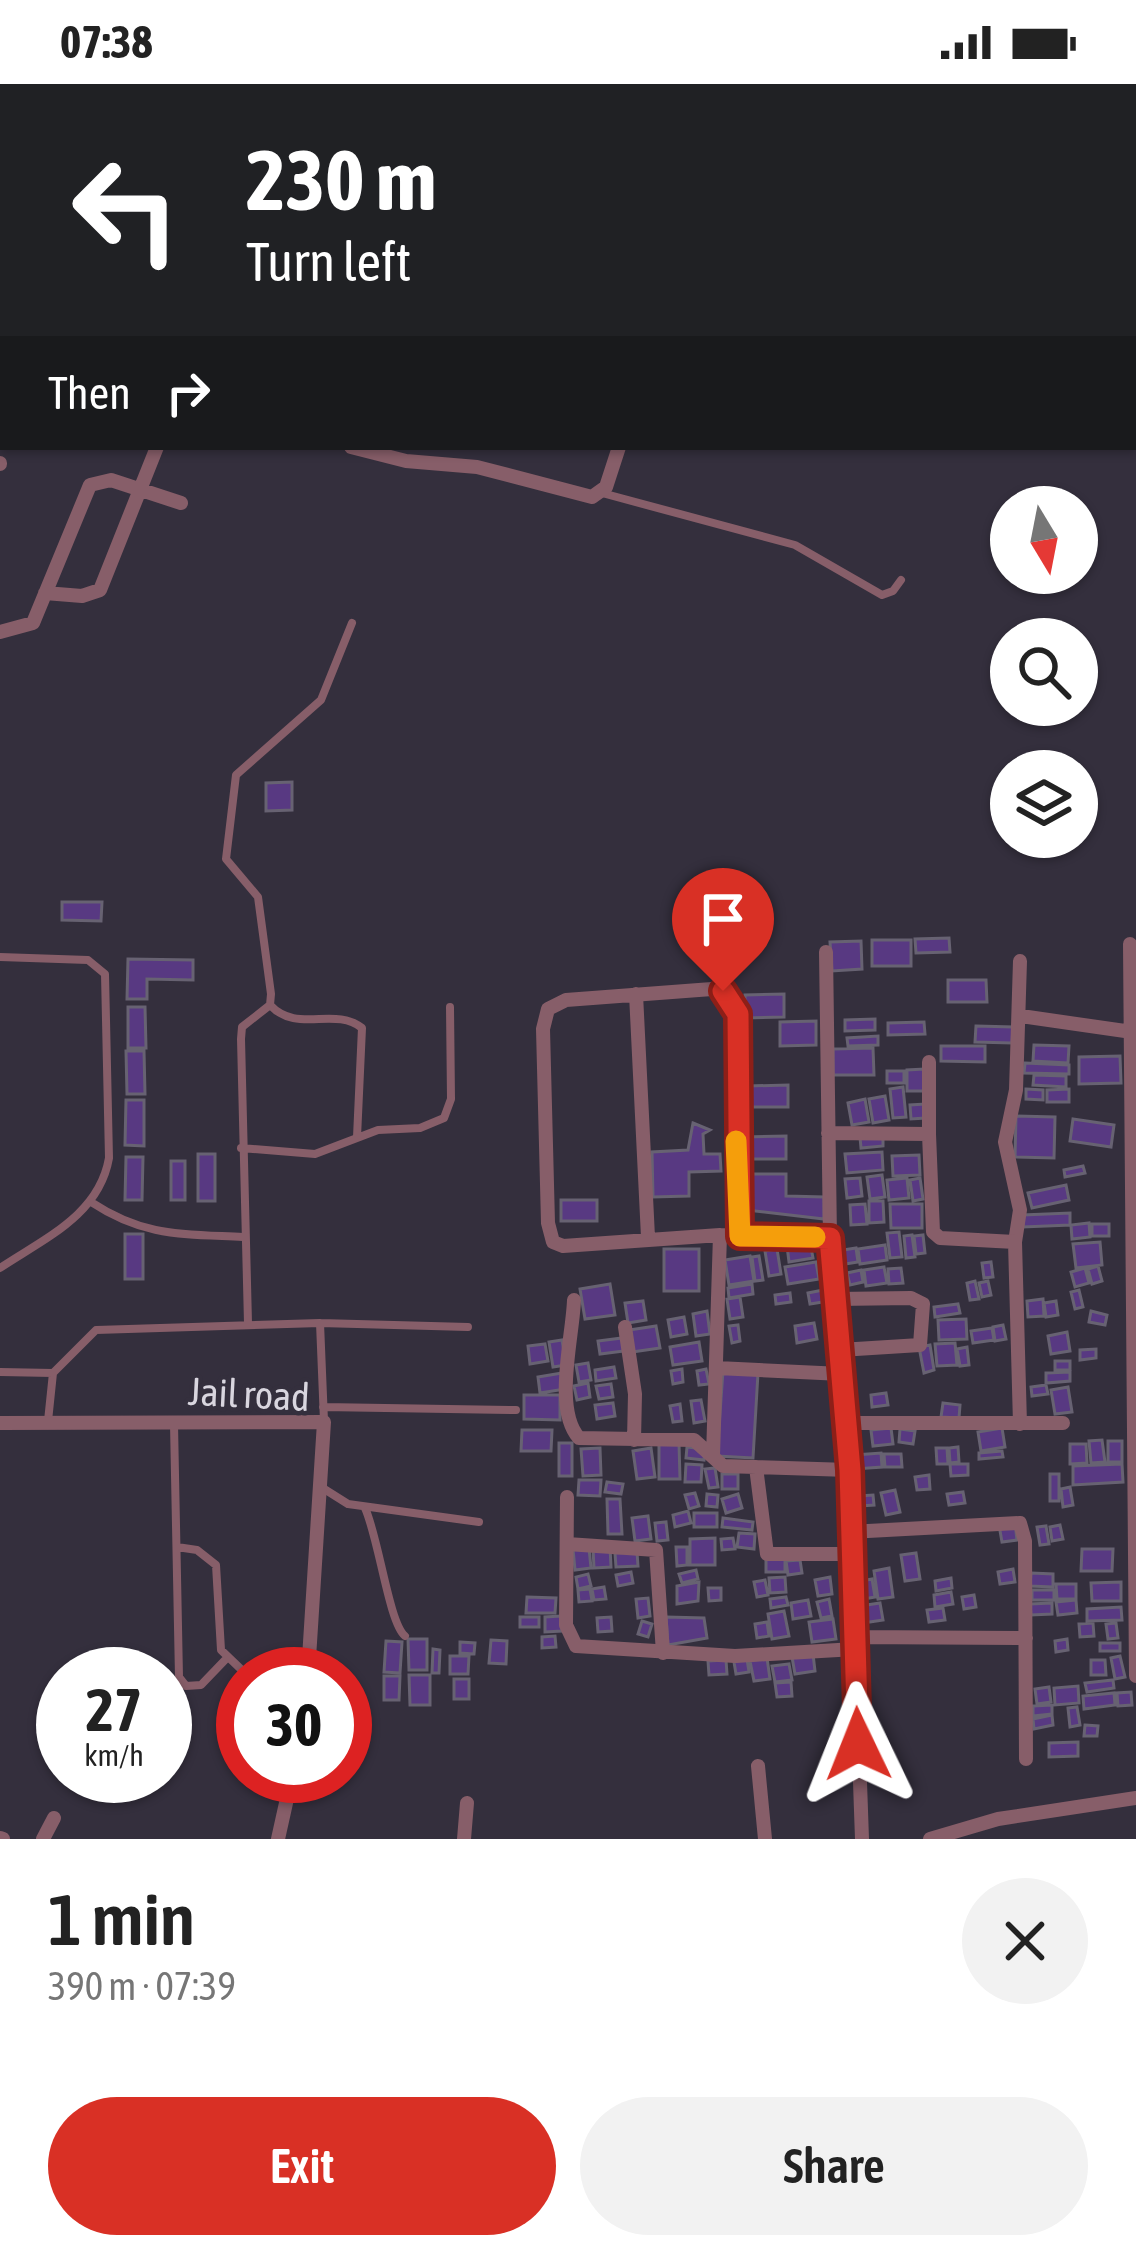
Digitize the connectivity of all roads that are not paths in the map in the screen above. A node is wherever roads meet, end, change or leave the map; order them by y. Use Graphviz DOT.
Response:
graph roads {
  1 [pos="156,450"];
  2 [pos="363,450"];
  3 [pos="619,450"];
  4 [pos="141,490"];
  5 [pos="602,493"];
  6 [pos="182,503"];
  7 [pos="901,580"];
  8 [pos="45,593"];
  9 [pos="352,622"];
  10 [pos="0,632"];
  11 [pos="1130,944"];
  12 [pos="826,952"];
  13 [pos="0,957"];
  14 [pos="1020,962"];
  15 [pos="636,994"];
  16 [pos="1134,995"];
  17 [pos="270,1006"];
  18 [pos="450,1007"];
  19 [pos="1021,1016"];
  20 [pos="1132,1032"];
  21 [pos="929,1062"];
  22 [pos="828,1132"];
  23 [pos="928,1134"];
  24 [pos="357,1138"];
  25 [pos="241,1148"];
  26 [pos="92,1202"];
  27 [pos="719,1235"];
  28 [pos="740,1236"];
  29 [pos="243,1237"];
  30 [pos="648,1238"];
  31 [pos="830,1238"];
  32 [pos="1015,1242"];
  33 [pos="0,1268"];
  34 [pos="836,1299"];
  35 [pos="574,1300"];
  36 [pos="248,1323"];
  37 [pos="320,1323"];
  38 [pos="468,1327"];
  39 [pos="625,1328"];
  40 [pos="840,1350"];
  41 [pos="717,1368"];
  42 [pos="0,1372"];
  43 [pos="53,1373"];
  44 [pos="842,1374"];
  45 [pos="516,1410"];
  46 [pos="324,1415"];
  47 [pos="48,1421"];
  48 [pos="174,1422"];
  49 [pos="0,1423"];
  50 [pos="846,1423"];
  51 [pos="1064,1423"];
  52 [pos="1020,1424"];
  53 [pos="634,1440"];
  54 [pos="713,1456"];
  55 [pos="756,1467"];
  56 [pos="850,1470"];
  57 [pos="321,1487"];
  58 [pos="567,1497"];
  59 [pos="364,1508"];
  60 [pos="479,1522"];
  61 [pos="1134,1524"];
  62 [pos="850,1532"];
  63 [pos="567,1544"];
  64 [pos="176,1547"];
  65 [pos="850,1554"];
  66 [pos="405,1636"];
  67 [pos="1026,1638"];
  68 [pos="855,1643"];
  69 [pos="224,1647"];
  70 [pos="310,1647"];
  71 [pos="663,1653"];
  72 [pos="216,1669"];
  73 [pos="1136,1676"];
  74 [pos="1026,1759"];
  75 [pos="758,1766"];
  76 [pos="1136,1798"];
  77 [pos="286,1803"];
  78 [pos="467,1803"];
  79 [pos="54,1818"];
  80 [pos="43,1839"];
  81 [pos="278,1839"];
  82 [pos="464,1839"];
  83 [pos="765,1839"];
  84 [pos="862,1839"];
  85 [pos="930,1839"];
  1 -- 4 [label="street"];
  2 -- 5 [label="street"];
  3 -- 5 [label="street"];
  4 -- 6 [label="street"];
  4 -- 8 [label="street"];
  4 -- 8 [label="street"];
  5 -- 7 [label="lane"];
  8 -- 10 [label="street"];
  9 -- 17 [label="lane"];
  11 -- 16 [label="street"];
  12 -- 22 [label="street"];
  13 -- 26 [label="lane"];
  14 -- 19 [label="street"];
  15 -- 28 [label="street"];
  15 -- 30 [label="street"];
  15 -- 30 [label="street"];
  16 -- 20 [label="street"];
  17 -- 24 [label="lane"];
  17 -- 25 [label="lane"];
  18 -- 24 [label="lane"];
  19 -- 20 [label="street"];
  19 -- 32 [label="street"];
  20 -- 61 [label="street"];
  21 -- 23 [label="street"];
  22 -- 23 [label="street"];
  22 -- 31 [label="street"];
  23 -- 32 [label="street"];
  24 -- 25 [label="lane"];
  25 -- 29 [label="lane"];
  26 -- 29 [label="lane"];
  26 -- 33 [label="lane"];
  27 -- 28 [label="street"];
  27 -- 30 [label="street"];
  27 -- 41 [label="street"];
  28 -- 31 [label="street"];
  29 -- 36 [label="lane"];
  31 -- 34 [label="street"];
  32 -- 52 [label="street"];
  34 -- 40 [label="street"];
  34 -- 40 [label="street"];
  35 -- 53 [label="street"];
  36 -- 37 [label="lane"];
  36 -- 43 [label="lane"];
  37 -- 38 [label="lane"];
  37 -- 46 [label="lane"];
  39 -- 53 [label="street"];
  40 -- 44 [label="street"];
  41 -- 44 [label="street"];
  41 -- 54 [label="street"];
  42 -- 43 [label="lane"];
  43 -- 47 [label="lane"];
  44 -- 50 [label="street"];
  45 -- 46 [label="lane"];
  46 -- 48 [label="street, Jail road"];
  46 -- 57 [label="street, Jail road"];
  47 -- 48 [label="street, Jail road"];
  47 -- 49 [label="street, Jail road"];
  48 -- 64 [label="lane"];
  50 -- 52 [label="street"];
  50 -- 56 [label="street"];
  51 -- 52 [label="street"];
  53 -- 54 [label="street"];
  54 -- 55 [label="street"];
  55 -- 56 [label="street"];
  55 -- 65 [label="street"];
  56 -- 62 [label="street"];
  57 -- 59 [label="lane"];
  57 -- 70 [label="street, Jail road"];
  58 -- 63 [label="street"];
  59 -- 60 [label="lane"];
  59 -- 66 [label="lane"];
  61 -- 73 [label="street"];
  62 -- 65 [label="street"];
  62 -- 67 [label="street"];
  63 -- 71 [label="street"];
  63 -- 71 [label="street"];
  64 -- 69 [label="lane"];
  64 -- 72 [label="lane"];
  65 -- 68 [label="street"];
  67 -- 68 [label="street"];
  67 -- 74 [label="street"];
  68 -- 71 [label="street"];
  68 -- 84 [label="street"];
  75 -- 83 [label="street"];
  76 -- 85 [label="street"];
  77 -- 81 [label="street"];
  78 -- 82 [label="street"];
  79 -- 80 [label="street"];
}
